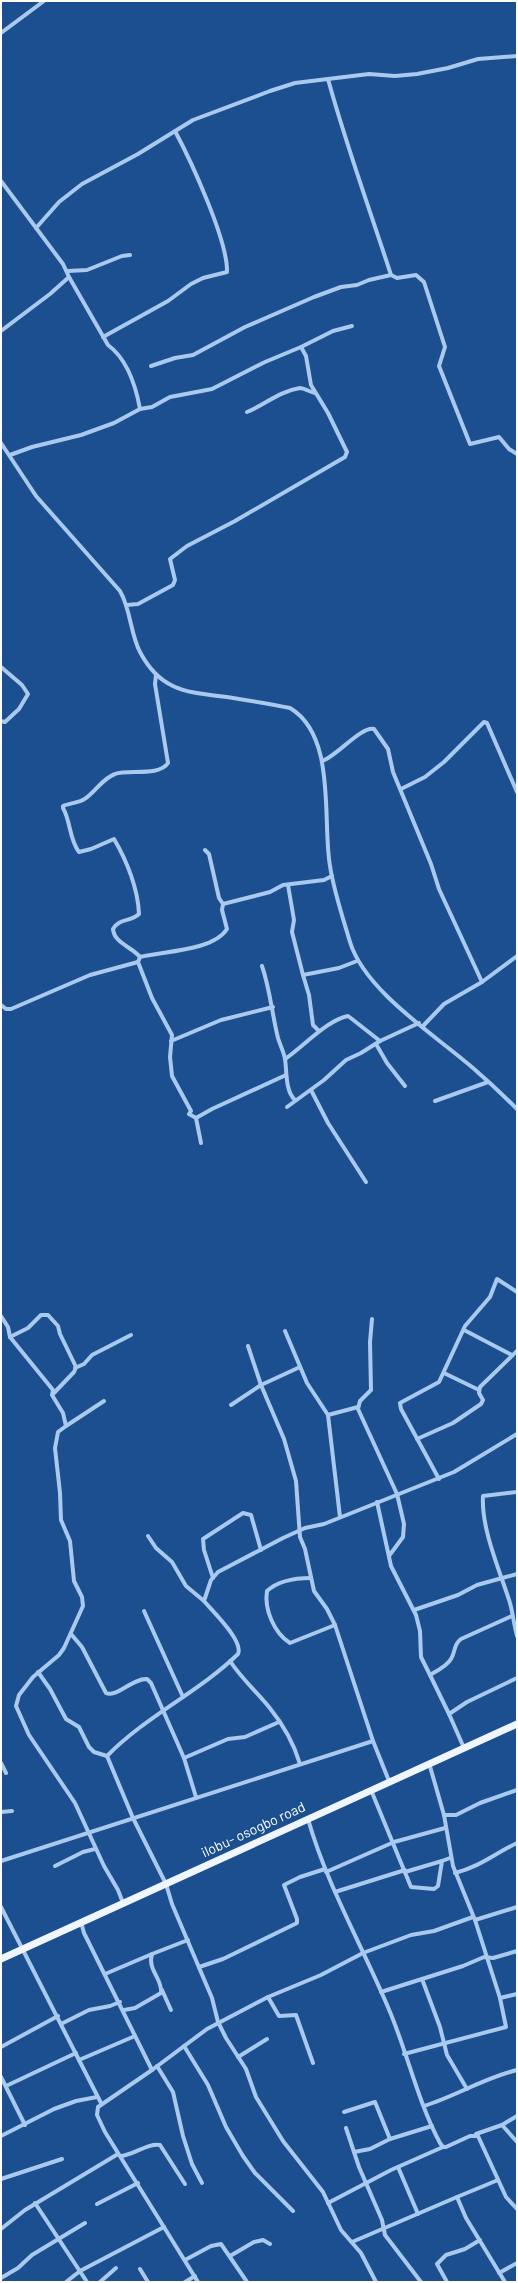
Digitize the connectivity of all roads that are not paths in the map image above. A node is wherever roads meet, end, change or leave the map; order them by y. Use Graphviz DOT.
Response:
graph roads {
  1 [pos="44,1"];
  2 [pos="1,33"];
  3 [pos="517,56"];
  4 [pos="328,79"];
  5 [pos="175,131"];
  6 [pos="1,181"];
  7 [pos="36,228"];
  8 [pos="130,255"];
  9 [pos="68,271"];
  10 [pos="391,275"];
  11 [pos="69,277"];
  12 [pos="352,326"];
  13 [pos="1,330"];
  14 [pos="103,337"];
  15 [pos="301,347"];
  16 [pos="151,366"];
  17 [pos="315,393"];
  18 [pos="140,409"];
  19 [pos="247,412"];
  20 [pos="1,444"];
  21 [pos="517,454"];
  22 [pos="10,455"];
  23 [pos="127,605"];
  24 [pos="1,667"];
  25 [pos="156,675"];
  26 [pos="1,721"];
  27 [pos="322,761"];
  28 [pos="401,789"];
  29 [pos="517,792"];
  30 [pos="205,850"];
  31 [pos="332,876"];
  32 [pos="288,885"];
  33 [pos="223,904"];
  34 [pos="517,956"];
  35 [pos="140,957"];
  36 [pos="358,961"];
  37 [pos="138,962"];
  38 [pos="262,966"];
  39 [pos="303,975"];
  40 [pos="482,982"];
  41 [pos="1,1006"];
  42 [pos="273,1007"];
  43 [pos="421,1025"];
  44 [pos="319,1031"];
  45 [pos="171,1041"];
  46 [pos="378,1042"];
  47 [pos="285,1059"];
  48 [pos="286,1075"];
  49 [pos="488,1082"];
  50 [pos="405,1086"];
  51 [pos="311,1090"];
  52 [pos="295,1100"];
  53 [pos="434,1101"];
  54 [pos="287,1107"];
  55 [pos="517,1109"];
  56 [pos="196,1118"];
  57 [pos="201,1143"];
  58 [pos="366,1182"];
  59 [pos="517,1292"];
  60 [pos="1,1316"];
  61 [pos="372,1319"];
  62 [pos="464,1330"];
  63 [pos="285,1331"];
  64 [pos="131,1335"];
  65 [pos="10,1337"];
  66 [pos="248,1346"];
  67 [pos="517,1351"];
  68 [pos="512,1355"];
  69 [pos="300,1367"];
  70 [pos="75,1368"];
  71 [pos="444,1372"];
  72 [pos="261,1385"];
  73 [pos="479,1390"];
  74 [pos="52,1395"];
  75 [pos="104,1401"];
  76 [pos="231,1405"];
  77 [pos="358,1407"];
  78 [pos="328,1415"];
  79 [pos="66,1426"];
  80 [pos="517,1434"];
  81 [pos="417,1439"];
  82 [pos="439,1479"];
  83 [pos="517,1492"];
  84 [pos="397,1494"];
  85 [pos="377,1502"];
  86 [pos="340,1517"];
  87 [pos="300,1531"];
  88 [pos="148,1536"];
  89 [pos="261,1550"];
  90 [pos="389,1556"];
  91 [pos="517,1574"];
  92 [pos="213,1578"];
  93 [pos="311,1578"];
  94 [pos="501,1579"];
  95 [pos="204,1601"];
  96 [pos="414,1610"];
  97 [pos="144,1611"];
  98 [pos="512,1616"];
  99 [pos="335,1625"];
  100 [pos="71,1634"];
  101 [pos="517,1636"];
  102 [pos="230,1661"];
  103 [pos="38,1672"];
  104 [pos="430,1675"];
  105 [pos="517,1678"];
  106 [pos="183,1696"];
  107 [pos="164,1711"];
  108 [pos="449,1714"];
  109 [pos="278,1722"];
  110 [pos="517,1724"];
  111 [pos="373,1741"];
  112 [pos="464,1748"];
  113 [pos="108,1756"];
  114 [pos="184,1758"];
  115 [pos="1,1763"];
  116 [pos="429,1763"];
  117 [pos="300,1764"];
  118 [pos="6,1773"];
  119 [pos="390,1782"];
  120 [pos="371,1790"];
  121 [pos="517,1790"];
  122 [pos="196,1797"];
  123 [pos="12,1811"];
  124 [pos="1,1812"];
  125 [pos="444,1815"];
  126 [pos="133,1818"];
  127 [pos="308,1819"];
  128 [pos="445,1828"];
  129 [pos="88,1832"];
  130 [pos="394,1842"];
  131 [pos="517,1843"];
  132 [pos="95,1849"];
  133 [pos="450,1858"];
  134 [pos="1,1861"];
  135 [pos="442,1861"];
  136 [pos="55,1866"];
  137 [pos="326,1871"];
  138 [pos="405,1871"];
  139 [pos="455,1873"];
  140 [pos="166,1884"];
  141 [pos="335,1892"];
  142 [pos="123,1903"];
  143 [pos="1,1907"];
  144 [pos="517,1907"];
  145 [pos="474,1918"];
  146 [pos="81,1922"];
  147 [pos="188,1940"];
  148 [pos="23,1949"];
  149 [pos="517,1950"];
  150 [pos="363,1952"];
  151 [pos="152,1954"];
  152 [pos="1,1959"];
  153 [pos="487,1959"];
  154 [pos="199,1967"];
  155 [pos="106,1974"];
  156 [pos="422,1979"];
  157 [pos="162,1990"];
  158 [pos="381,1992"];
  159 [pos="517,1994"];
  160 [pos="268,1997"];
  161 [pos="500,1998"];
  162 [pos="120,2002"];
  163 [pos="124,2010"];
  164 [pos="171,2010"];
  165 [pos="58,2016"];
  166 [pos="218,2022"];
  167 [pos="62,2024"];
  168 [pos="135,2036"];
  169 [pos="267,2039"];
  170 [pos="444,2043"];
  171 [pos="184,2046"];
  172 [pos="1,2047"];
  173 [pos="76,2053"];
  174 [pos="404,2054"];
  175 [pos="238,2057"];
  176 [pos="79,2060"];
  177 [pos="313,2063"];
  178 [pos="157,2066"];
  179 [pos="152,2070"];
  180 [pos="517,2070"];
  181 [pos="1,2077"];
  182 [pos="6,2086"];
  183 [pos="467,2090"];
  184 [pos="97,2097"];
  185 [pos="101,2103"];
  186 [pos="424,2106"];
  187 [pos="344,2112"];
  188 [pos="517,2116"];
  189 [pos="25,2125"];
  190 [pos="502,2125"];
  191 [pos="432,2126"];
  192 [pos="346,2128"];
  193 [pos="476,2134"];
  194 [pos="1,2136"];
  195 [pos="390,2139"];
  196 [pos="517,2142"];
  197 [pos="443,2147"];
  198 [pos="354,2152"];
  199 [pos="120,2155"];
  200 [pos="62,2159"];
  201 [pos="398,2168"];
  202 [pos="1,2179"];
  203 [pos="498,2180"];
  204 [pos="138,2183"];
  205 [pos="202,2183"];
  206 [pos="366,2183"];
  207 [pos="185,2184"];
  208 [pos="457,2197"];
  209 [pos="35,2203"];
  210 [pos="328,2203"];
  211 [pos="97,2204"];
  212 [pos="517,2209"];
  213 [pos="293,2211"];
  214 [pos="418,2214"];
  215 [pos="85,2223"];
  216 [pos="164,2227"];
  217 [pos="384,2228"];
  218 [pos="1,2229"];
  219 [pos="59,2238"];
  220 [pos="480,2240"];
  221 [pos="352,2242"];
  222 [pos="270,2244"];
  223 [pos="230,2256"];
  224 [pos="184,2260"];
  225 [pos="517,2263"];
  226 [pos="116,2268"];
  227 [pos="140,2269"];
  228 [pos="80,2271"];
  229 [pos="499,2273"];
  230 [pos="195,2276"];
  231 [pos="1,2278"];
  232 [pos="66,2282"];
  233 [pos="87,2282"];
  234 [pos="100,2282"];
  235 [pos="148,2282"];
  236 [pos="185,2282"];
  237 [pos="198,2282"];
  238 [pos="247,2282"];
  239 [pos="376,2282"];
  240 [pos="421,2282"];
  241 [pos="447,2282"];
  242 [pos="505,2282"];
  1 -- 2 [label="street"];
  3 -- 4 [label="street"];
  4 -- 5 [label="street"];
  4 -- 10 [label="street"];
  5 -- 7 [label="street"];
  5 -- 14 [label="street"];
  6 -- 7 [label="street"];
  7 -- 9 [label="street"];
  8 -- 9 [label="street"];
  9 -- 11 [label="street"];
  10 -- 16 [label="street"];
  10 -- 21 [label="street"];
  11 -- 13 [label="street"];
  11 -- 14 [label="street"];
  12 -- 15 [label="street"];
  14 -- 18 [label="street"];
  15 -- 17 [label="street"];
  15 -- 18 [label="street"];
  17 -- 19 [label="street"];
  17 -- 23 [label="street"];
  18 -- 22 [label="street"];
  20 -- 22 [label="street"];
  22 -- 23 [label="street"];
  23 -- 25 [label="street"];
  24 -- 26 [label="street"];
  25 -- 27 [label="street"];
  25 -- 35 [label="street"];
  27 -- 28 [label="street"];
  27 -- 31 [label="street"];
  28 -- 29 [label="street"];
  28 -- 40 [label="street"];
  30 -- 33 [label="street"];
  31 -- 32 [label="street"];
  31 -- 36 [label="street"];
  32 -- 33 [label="street"];
  32 -- 39 [label="street"];
  33 -- 35 [label="street"];
  34 -- 40 [label="street"];
  35 -- 37 [label="street"];
  36 -- 39 [label="street"];
  36 -- 43 [label="street"];
  37 -- 41 [label="street"];
  37 -- 45 [label="street"];
  38 -- 42 [label="street"];
  39 -- 44 [label="street"];
  40 -- 43 [label="street"];
  42 -- 45 [label="street"];
  42 -- 47 [label="street"];
  43 -- 46 [label="street"];
  43 -- 49 [label="street"];
  44 -- 46 [label="street"];
  44 -- 47 [label="street"];
  45 -- 56 [label="street"];
  46 -- 50 [label="street"];
  46 -- 51 [label="street"];
  47 -- 48 [label="street"];
  48 -- 52 [label="street"];
  48 -- 56 [label="street"];
  49 -- 53 [label="street"];
  49 -- 55 [label="street"];
  51 -- 52 [label="street"];
  51 -- 58 [label="street"];
  52 -- 54 [label="street"];
  56 -- 57 [label="street"];
  59 -- 62 [label="street"];
  60 -- 65 [label="street"];
  61 -- 77 [label="street"];
  62 -- 68 [label="street"];
  62 -- 71 [label="street"];
  63 -- 69 [label="street"];
  64 -- 70 [label="street"];
  65 -- 70 [label="street"];
  65 -- 74 [label="street"];
  66 -- 72 [label="street"];
  67 -- 68 [label="street"];
  68 -- 73 [label="street"];
  69 -- 72 [label="street"];
  69 -- 78 [label="street"];
  70 -- 74 [label="street"];
  71 -- 73 [label="street"];
  71 -- 81 [label="street"];
  72 -- 76 [label="street"];
  72 -- 87 [label="street"];
  73 -- 81 [label="street"];
  74 -- 79 [label="street"];
  75 -- 79 [label="street"];
  77 -- 78 [label="street"];
  77 -- 84 [label="street"];
  78 -- 86 [label="street"];
  79 -- 100 [label="street"];
  80 -- 82 [label="street"];
  81 -- 82 [label="street"];
  82 -- 84 [label="street"];
  83 -- 94 [label="street"];
  84 -- 85 [label="street"];
  84 -- 90 [label="street"];
  85 -- 86 [label="street"];
  85 -- 90 [label="street"];
  86 -- 87 [label="street"];
  87 -- 89 [label="street"];
  87 -- 93 [label="street"];
  88 -- 95 [label="street"];
  89 -- 92 [label="street"];
  89 -- 92 [label="street"];
  90 -- 96 [label="street"];
  91 -- 94 [label="street"];
  92 -- 95 [label="street"];
  93 -- 99 [label="street"];
  93 -- 99 [label="street"];
  94 -- 96 [label="street"];
  94 -- 98 [label="street"];
  95 -- 102 [label="street"];
  96 -- 104 [label="street"];
  97 -- 106 [label="street"];
  98 -- 101 [label="street"];
  98 -- 104 [label="street"];
  99 -- 111 [label="street"];
  100 -- 103 [label="street"];
  100 -- 107 [label="street"];
  102 -- 106 [label="street"];
  102 -- 109 [label="street"];
  103 -- 113 [label="street"];
  103 -- 129 [label="street"];
  104 -- 108 [label="street"];
  105 -- 108 [label="street"];
  106 -- 107 [label="street"];
  107 -- 113 [label="street"];
  107 -- 114 [label="street"];
  108 -- 112 [label="street"];
  109 -- 114 [label="street"];
  109 -- 117 [label="street"];
  110 -- 112 [label="main road, ilobu- osogbo road"];
  111 -- 117 [label="street"];
  111 -- 119 [label="street"];
  112 -- 116 [label="main road, ilobu- osogbo road"];
  113 -- 126 [label="street"];
  114 -- 122 [label="street"];
  115 -- 118 [label="street"];
  116 -- 119 [label="main road, ilobu- osogbo road"];
  116 -- 125 [label="street"];
  117 -- 122 [label="street"];
  119 -- 120 [label="main road, ilobu- osogbo road"];
  120 -- 127 [label="main road, ilobu- osogbo road"];
  120 -- 130 [label="street"];
  121 -- 125 [label="street"];
  122 -- 126 [label="street"];
  123 -- 124 [label="street"];
  125 -- 128 [label="street"];
  126 -- 129 [label="street"];
  126 -- 140 [label="street"];
  127 -- 137 [label="street"];
  127 -- 140 [label="main road, ilobu- osogbo road"];
  128 -- 130 [label="street"];
  128 -- 133 [label="street"];
  129 -- 132 [label="street"];
  129 -- 134 [label="street"];
  130 -- 137 [label="street"];
  130 -- 138 [label="street"];
  131 -- 139 [label="street"];
  132 -- 136 [label="street"];
  132 -- 142 [label="street"];
  133 -- 135 [label="street"];
  133 -- 139 [label="street"];
  135 -- 138 [label="street"];
  135 -- 138 [label="street"];
  137 -- 141 [label="street"];
  137 -- 154 [label="street"];
  138 -- 141 [label="street"];
  139 -- 145 [label="street"];
  140 -- 142 [label="main road, ilobu- osogbo road"];
  140 -- 147 [label="street"];
  141 -- 150 [label="street"];
  142 -- 146 [label="main road, ilobu- osogbo road"];
  143 -- 148 [label="street"];
  144 -- 145 [label="street"];
  145 -- 150 [label="street"];
  145 -- 153 [label="street"];
  146 -- 148 [label="main road, ilobu- osogbo road"];
  146 -- 155 [label="street"];
  147 -- 151 [label="street"];
  147 -- 154 [label="street"];
  148 -- 152 [label="main road, ilobu- osogbo road"];
  148 -- 165 [label="street"];
  149 -- 153 [label="street"];
  150 -- 158 [label="street"];
  150 -- 160 [label="street"];
  151 -- 155 [label="street"];
  151 -- 157 [label="street"];
  153 -- 156 [label="street"];
  153 -- 161 [label="street"];
  154 -- 166 [label="street"];
  155 -- 162 [label="street"];
  156 -- 158 [label="street"];
  156 -- 170 [label="street"];
  157 -- 163 [label="street"];
  157 -- 164 [label="street"];
  158 -- 174 [label="street"];
  159 -- 161 [label="street"];
  160 -- 166 [label="street"];
  160 -- 177 [label="street"];
  161 -- 170 [label="street"];
  162 -- 163 [label="street"];
  162 -- 167 [label="street"];
  163 -- 168 [label="street"];
  165 -- 167 [label="street"];
  165 -- 172 [label="street"];
  166 -- 171 [label="street"];
  166 -- 175 [label="street"];
  167 -- 173 [label="street"];
  168 -- 176 [label="street"];
  168 -- 179 [label="street"];
  169 -- 175 [label="street"];
  170 -- 174 [label="street"];
  170 -- 183 [label="street"];
  171 -- 178 [label="street"];
  171 -- 213 [label="street"];
  173 -- 176 [label="street"];
  173 -- 182 [label="street"];
  174 -- 186 [label="street"];
  175 -- 210 [label="street"];
  176 -- 184 [label="street"];
  178 -- 179 [label="street"];
  178 -- 205 [label="street"];
  179 -- 185 [label="street"];
  180 -- 183 [label="street"];
  181 -- 182 [label="street"];
  182 -- 189 [label="street"];
  183 -- 186 [label="street"];
  184 -- 185 [label="street"];
  184 -- 189 [label="street"];
  185 -- 199 [label="street"];
  186 -- 191 [label="street"];
  187 -- 195 [label="street"];
  188 -- 190 [label="street"];
  189 -- 194 [label="street"];
  190 -- 193 [label="street"];
  190 -- 196 [label="street"];
  191 -- 195 [label="street"];
  191 -- 197 [label="street"];
  192 -- 198 [label="street"];
  193 -- 197 [label="street"];
  193 -- 203 [label="street"];
  195 -- 198 [label="street"];
  197 -- 201 [label="street"];
  198 -- 206 [label="street"];
  199 -- 204 [label="street"];
  199 -- 207 [label="street"];
  199 -- 209 [label="street"];
  200 -- 202 [label="street"];
  201 -- 206 [label="street"];
  201 -- 214 [label="street"];
  203 -- 208 [label="street"];
  203 -- 212 [label="street"];
  204 -- 211 [label="street"];
  204 -- 216 [label="street"];
  206 -- 210 [label="street"];
  206 -- 217 [label="street"];
  208 -- 214 [label="street"];
  208 -- 220 [label="street"];
  209 -- 218 [label="street"];
  209 -- 219 [label="street"];
  210 -- 221 [label="street"];
  214 -- 217 [label="street"];
  215 -- 219 [label="street"];
  216 -- 224 [label="street"];
  216 -- 228 [label="street"];
  217 -- 221 [label="street"];
  217 -- 240 [label="street"];
  219 -- 228 [label="street"];
  219 -- 231 [label="street"];
  220 -- 229 [label="street"];
  220 -- 241 [label="street"];
  221 -- 239 [label="street"];
  222 -- 223 [label="street"];
  223 -- 224 [label="street"];
  223 -- 238 [label="street"];
  224 -- 230 [label="street"];
  225 -- 229 [label="street"];
  226 -- 234 [label="street"];
  227 -- 235 [label="street"];
  228 -- 232 [label="street"];
  228 -- 233 [label="street"];
  229 -- 242 [label="street"];
  230 -- 236 [label="street"];
  230 -- 237 [label="street"];
}
